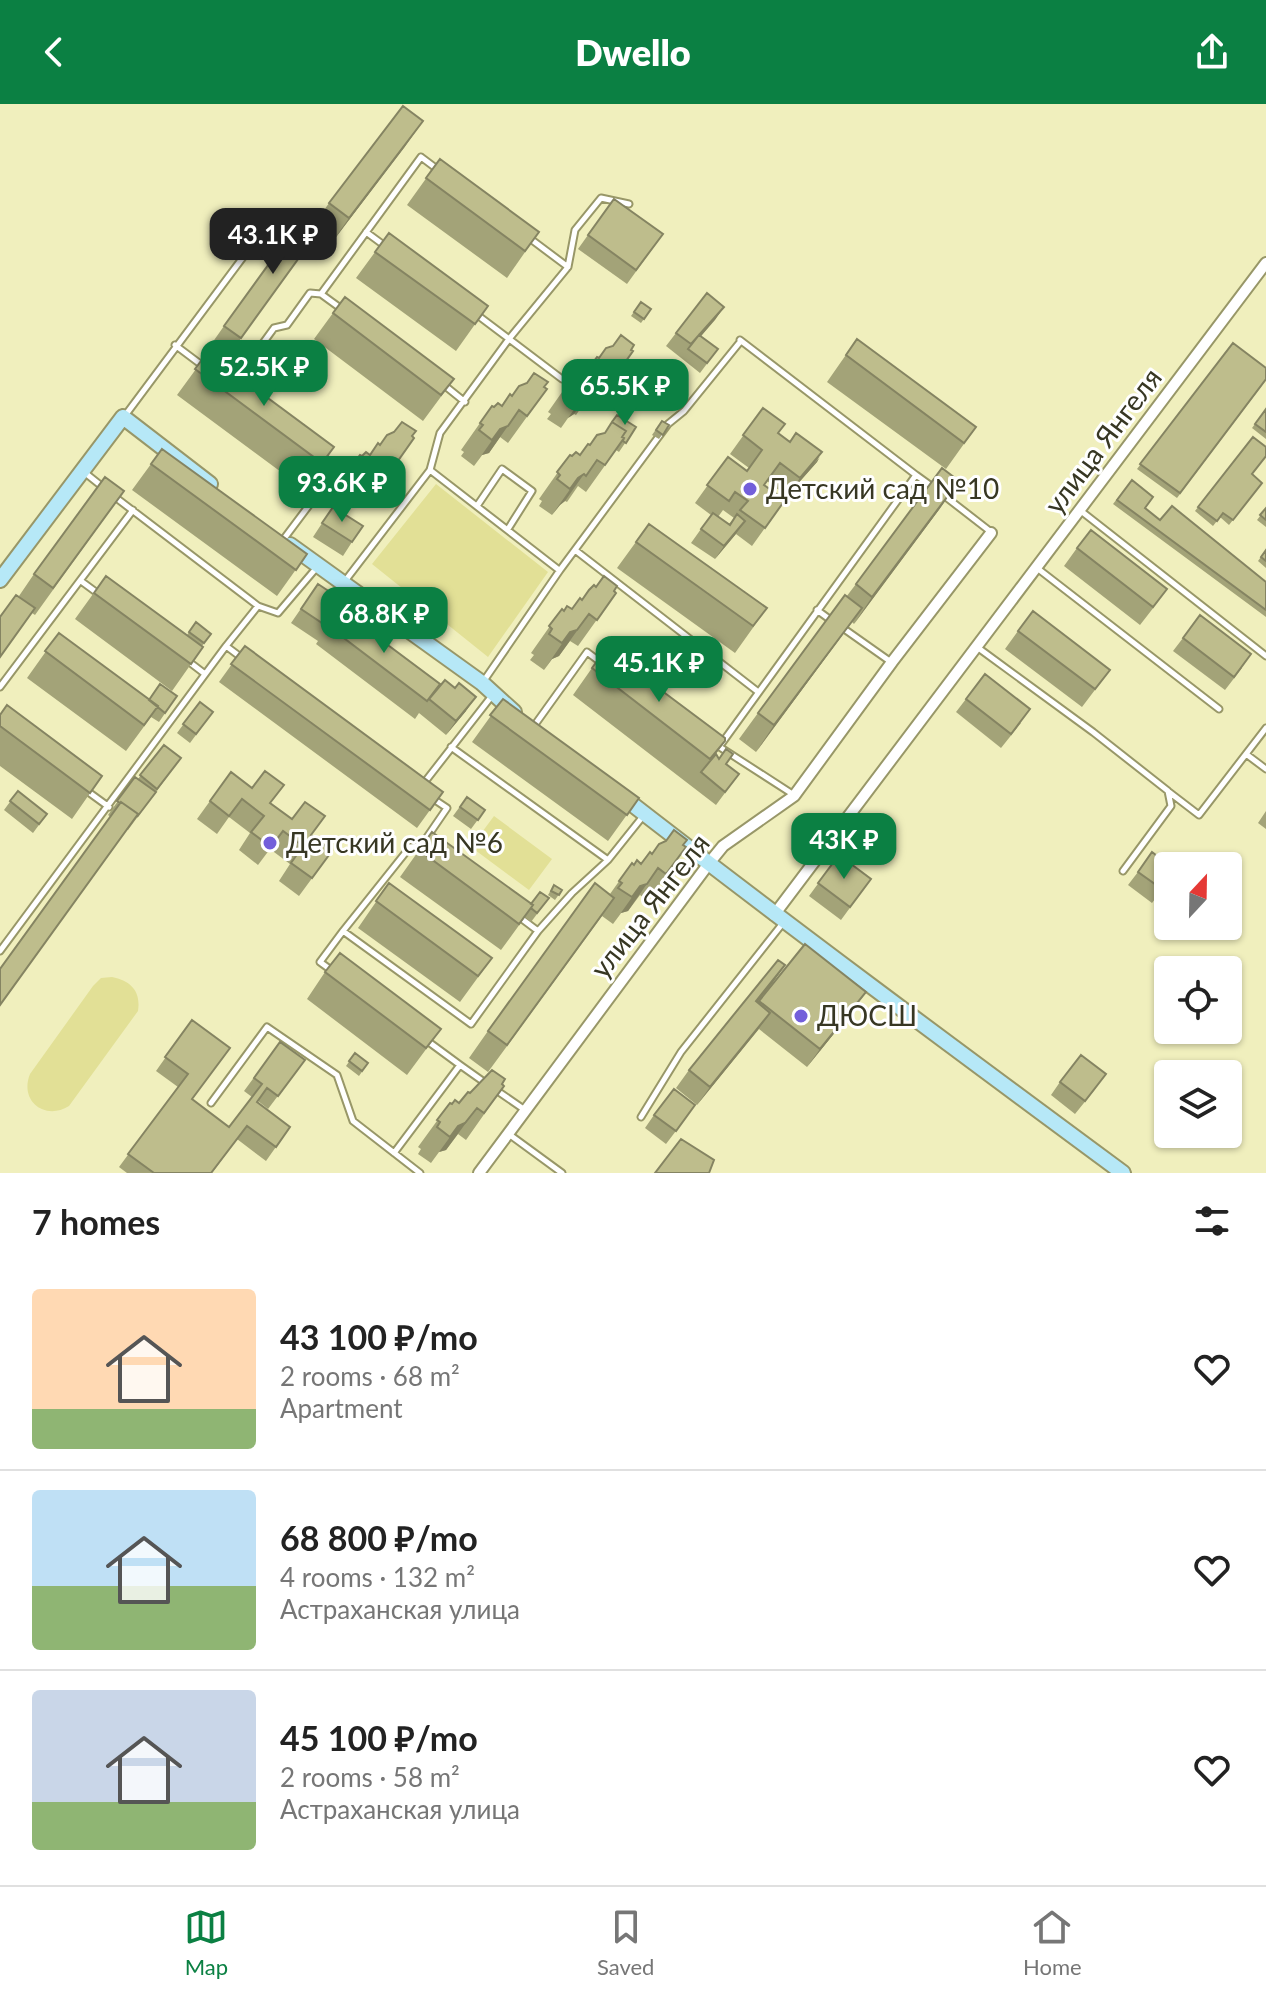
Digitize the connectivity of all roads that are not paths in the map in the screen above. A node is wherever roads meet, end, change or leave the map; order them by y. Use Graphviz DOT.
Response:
graph roads {
  1 [pos="445,175"];
  2 [pos="629,204"];
  3 [pos="273,217"];
  4 [pos="519,230"];
  5 [pos="366,232"];
  6 [pos="390,250"];
  7 [pos="1266,263"];
  8 [pos="568,267"];
  9 [pos="321,294"];
  10 [pos="345,312"];
  11 [pos="474,312"];
  12 [pos="509,339"];
  13 [pos="175,345"];
  14 [pos="210,371"];
  15 [pos="562,379"];
  16 [pos="441,384"];
  17 [pos="231,387"];
  18 [pos="465,402"];
  19 [pos="123,417"];
  20 [pos="313,450"];
  21 [pos="430,470"];
  22 [pos="82,471"];
  23 [pos="916,475"];
  24 [pos="221,493"];
  25 [pos="477,506"];
  26 [pos="133,510"];
  27 [pos="1080,511"];
  28 [pos="508,529"];
  29 [pos="991,533"];
  30 [pos="277,535"];
  31 [pos="575,550"];
  32 [pos="318,565"];
  33 [pos="1036,568"];
  34 [pos="560,570"];
  35 [pos="0,580"];
  36 [pos="81,581"];
  37 [pos="342,585"];
  38 [pos="106,600"];
  39 [pos="258,606"];
  40 [pos="817,610"];
  41 [pos="226,646"];
  42 [pos="977,646"];
  43 [pos="181,655"];
  44 [pos="1266,656"];
  45 [pos="892,662"];
  46 [pos="250,664"];
  47 [pos="611,670"];
  48 [pos="205,674"];
  49 [pos="482,683"];
  50 [pos="0,687"];
  51 [pos="757,691"];
  52 [pos="493,694"];
  53 [pos="1219,709"];
  54 [pos="533,727"];
  55 [pos="1266,728"];
  56 [pos="545,737"];
  57 [pos="707,739"];
  58 [pos="451,747"];
  59 [pos="719,747"];
  60 [pos="1246,754"];
  61 [pos="1266,769"];
  62 [pos="607,785"];
  63 [pos="85,789"];
  64 [pos="420,789"];
  65 [pos="1168,791"];
  66 [pos="429,795"];
  67 [pos="794,796"];
  68 [pos="109,807"];
  69 [pos="645,814"];
  70 [pos="421,846"];
  71 [pos="433,854"];
  72 [pos="608,860"];
  73 [pos="710,862"];
  74 [pos="1123,871"];
  75 [pos="514,914"];
  76 [pos="779,919"];
  77 [pos="343,931"];
  78 [pos="538,931"];
  79 [pos="0,951"];
  80 [pos="332,971"];
  81 [pos="422,1037"];
  82 [pos="460,1065"];
  83 [pos="211,1103"];
  84 [pos="525,1110"];
  85 [pos="641,1117"];
  86 [pos="509,1135"];
  87 [pos="394,1153"];
  88 [pos="420,1173"];
  89 [pos="479,1173"];
  90 [pos="562,1173"];
  91 [pos="1123,1173"];
  1 -- 5 [label="lane"];
  2 -- 8 [label="lane"];
  3 -- 13 [label="lane"];
  4 -- 8 [label="lane"];
  5 -- 6 [label="lane"];
  5 -- 9 [label="lane"];
  7 -- 27 [label="street, улица Янгеля"];
  8 -- 12 [label="lane"];
  9 -- 10 [label="lane"];
  9 -- 17 [label="lane"];
  11 -- 12 [label="lane"];
  12 -- 15 [label="lane"];
  12 -- 18 [label="lane"];
  13 -- 14 [label="lane"];
  13 -- 19 [label="lane"];
  16 -- 18 [label="lane"];
  18 -- 21 [label="lane"];
  19 -- 22 [label="street"];
  19 -- 24 [label="street"];
  20 -- 30 [label="lane"];
  21 -- 25 [label="lane"];
  21 -- 37 [label="lane"];
  22 -- 26 [label="lane"];
  22 -- 35 [label="street"];
  23 -- 29 [label="lane"];
  23 -- 31 [label="lane"];
  23 -- 40 [label="lane"];
  25 -- 28 [label="lane"];
  25 -- 28 [label="lane"];
  26 -- 36 [label="lane"];
  26 -- 39 [label="lane"];
  27 -- 33 [label="street, улица Янгеля"];
  27 -- 44 [label="lane"];
  28 -- 34 [label="lane"];
  29 -- 45 [label="street, улица Янгеля"];
  30 -- 32 [label="street"];
  31 -- 34 [label="lane"];
  31 -- 51 [label="lane"];
  32 -- 37 [label="street"];
  32 -- 39 [label="lane"];
  33 -- 42 [label="street, улица Янгеля"];
  33 -- 53 [label="lane"];
  34 -- 49 [label="lane"];
  36 -- 38 [label="lane"];
  36 -- 50 [label="lane"];
  37 -- 49 [label="street"];
  39 -- 41 [label="lane"];
  40 -- 45 [label="lane"];
  40 -- 51 [label="lane"];
  41 -- 46 [label="lane"];
  41 -- 48 [label="lane"];
  42 -- 65 [label="lane"];
  42 -- 76 [label="street, улица Янгеля"];
  43 -- 48 [label="lane"];
  45 -- 67 [label="street, улица Янгеля"];
  47 -- 54 [label="lane"];
  48 -- 68 [label="lane"];
  49 -- 52 [label="street"];
  51 -- 59 [label="lane"];
  52 -- 54 [label="street"];
  52 -- 58 [label="lane"];
  54 -- 56 [label="street"];
  55 -- 60 [label="lane"];
  57 -- 59 [label="lane"];
  58 -- 64 [label="lane"];
  58 -- 72 [label="lane"];
  59 -- 67 [label="lane"];
  60 -- 61 [label="lane"];
  60 -- 65 [label="lane"];
  62 -- 69 [label="street"];
  63 -- 68 [label="lane"];
  65 -- 74 [label="lane"];
  66 -- 70 [label="lane"];
  67 -- 73 [label="street, улица Янгеля"];
  68 -- 79 [label="lane"];
  69 -- 72 [label="lane"];
  69 -- 73 [label="street"];
  70 -- 71 [label="lane"];
  70 -- 77 [label="lane"];
  72 -- 78 [label="lane"];
  73 -- 76 [label="street"];
  73 -- 84 [label="street, улица Янгеля"];
  75 -- 78 [label="lane"];
  76 -- 85 [label="lane"];
  76 -- 91 [label="street"];
  77 -- 78 [label="lane"];
  77 -- 80 [label="lane"];
  81 -- 82 [label="lane"];
  82 -- 84 [label="lane"];
  82 -- 87 [label="lane"];
  83 -- 87 [label="lane"];
  84 -- 86 [label="street, улица Янгеля"];
  86 -- 89 [label="street, улица Янгеля"];
  86 -- 90 [label="lane"];
  87 -- 88 [label="lane"];
}
